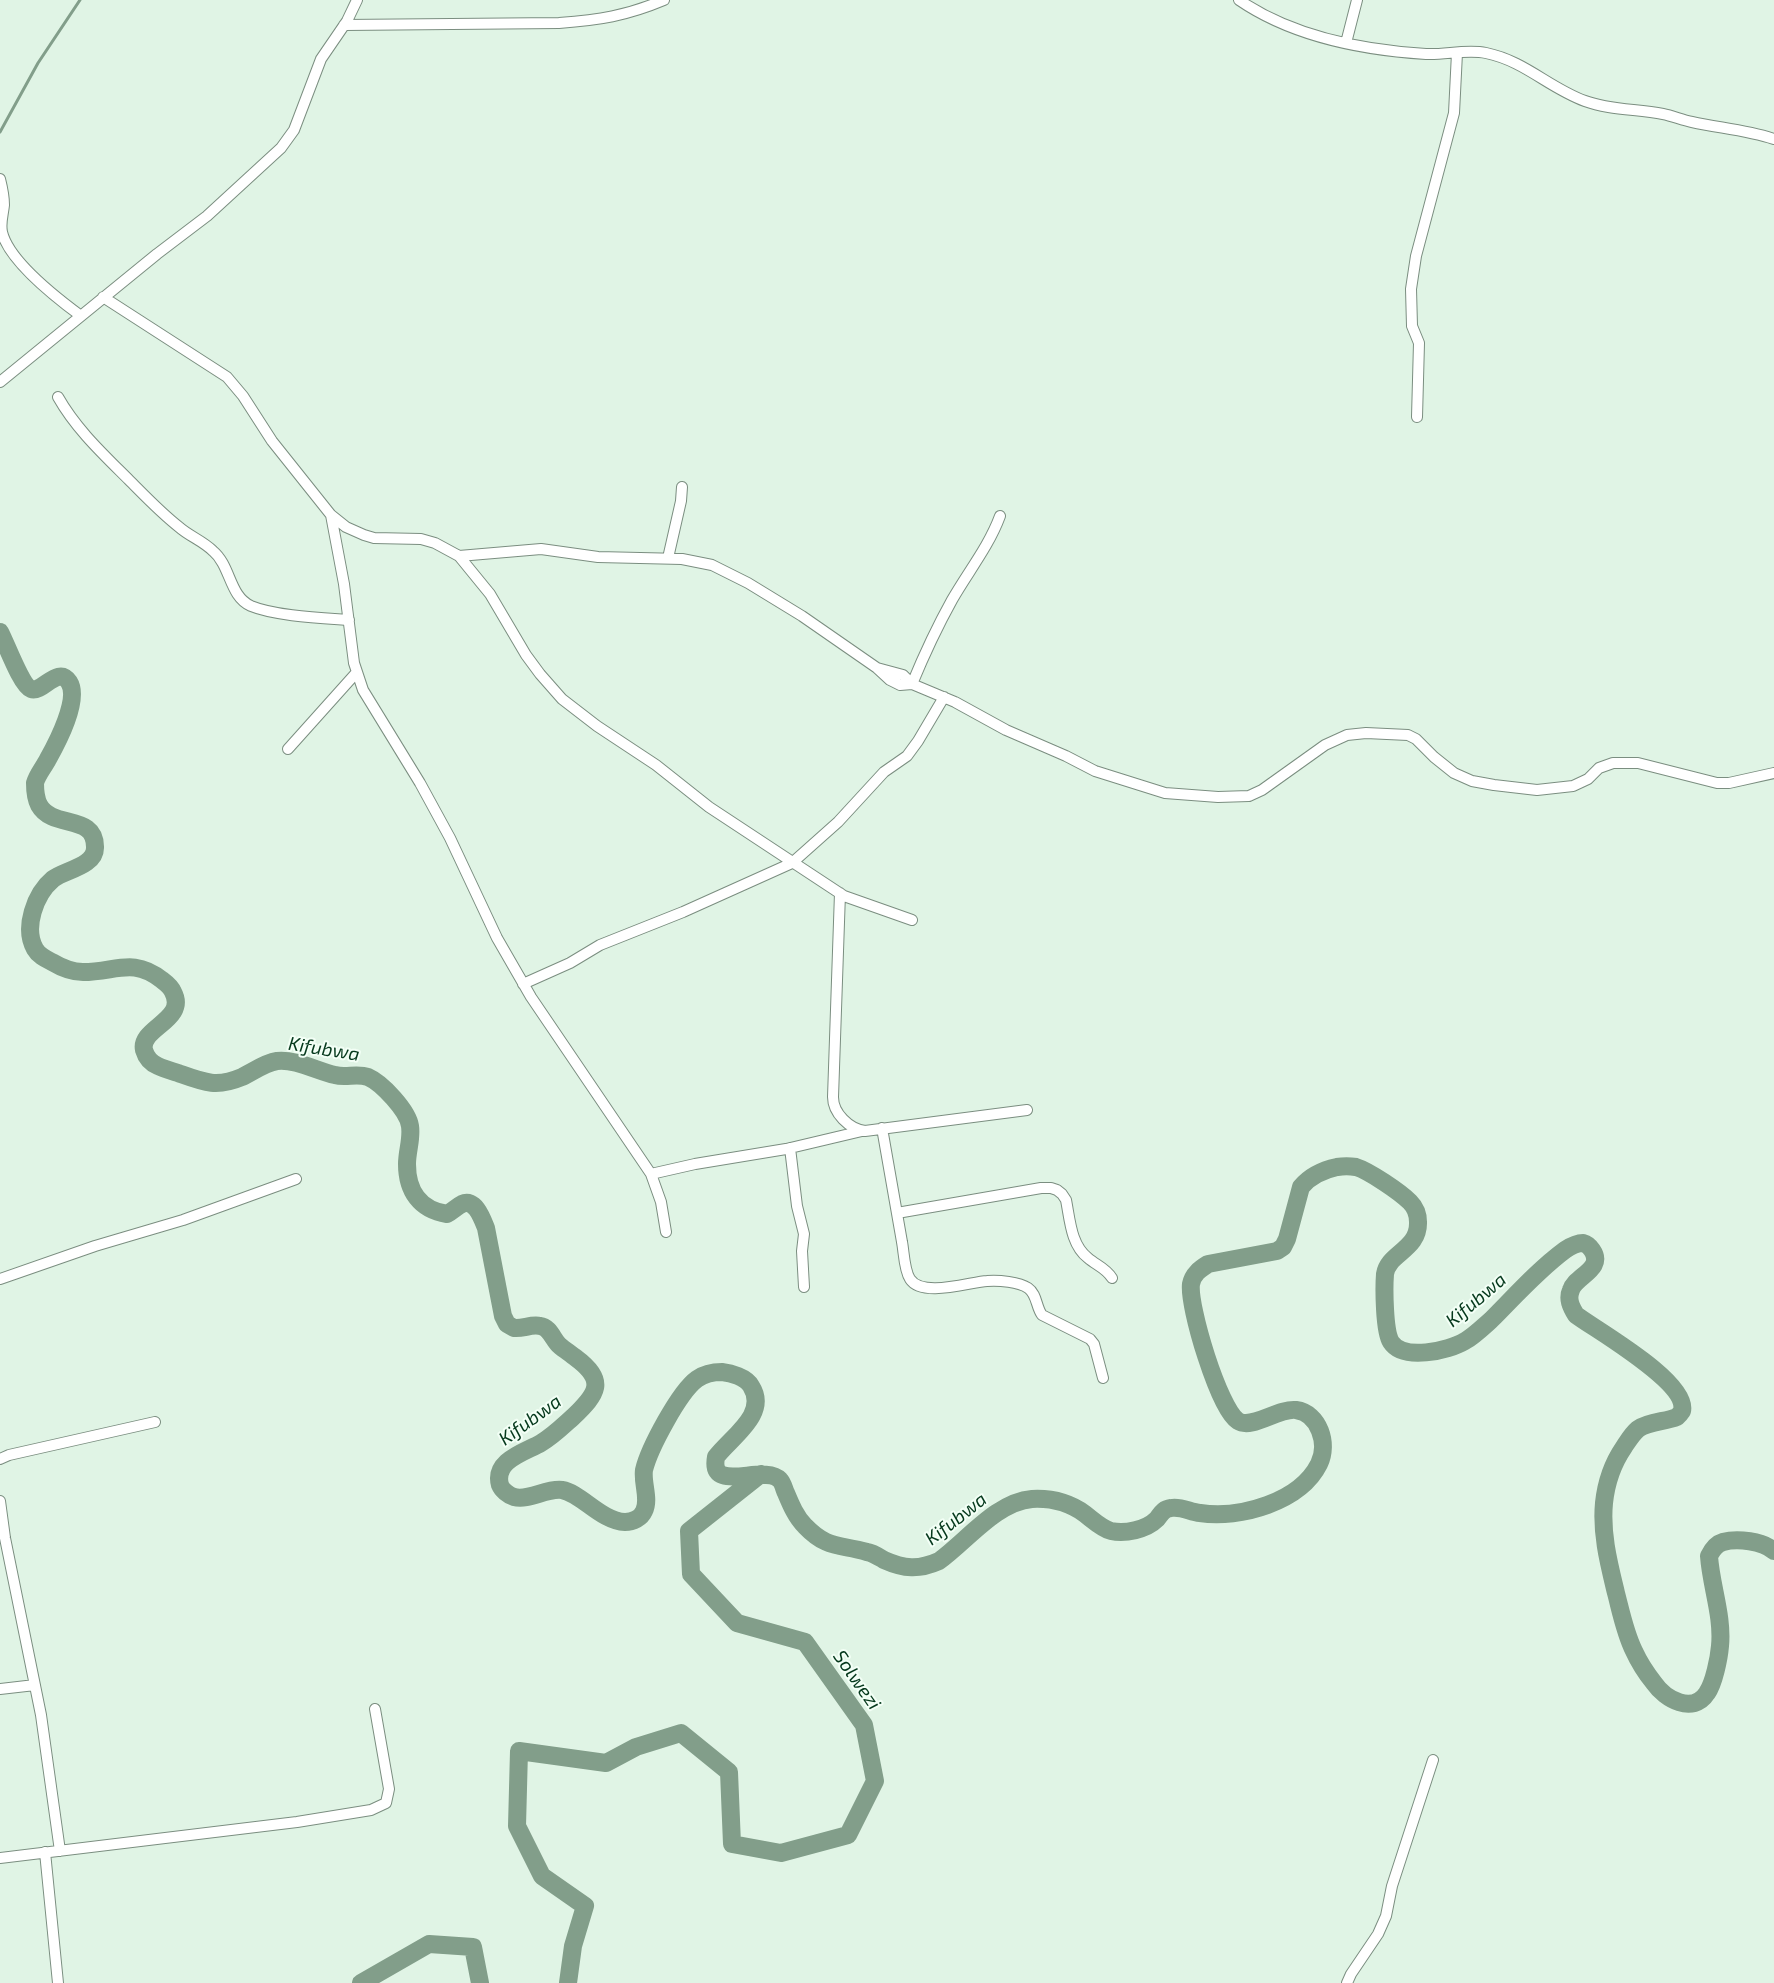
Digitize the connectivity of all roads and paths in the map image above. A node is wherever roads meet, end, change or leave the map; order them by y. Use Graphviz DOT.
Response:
graph roads {
  1 [pos="357,0"];
  2 [pos="664,0"];
  3 [pos="1239,0"];
  4 [pos="1357,0"];
  5 [pos="344,25"];
  6 [pos="1346,43"];
  7 [pos="1457,53"];
  8 [pos="1774,139"];
  9 [pos="0,179"];
  10 [pos="103,297"];
  11 [pos="81,316"];
  12 [pos="0,382"];
  13 [pos="58,397"];
  14 [pos="1417,417"];
  15 [pos="682,487"];
  16 [pos="331,515"];
  17 [pos="1000,516"];
  18 [pos="458,556"];
  19 [pos="668,558"];
  20 [pos="349,620"];
  21 [pos="357,672"];
  22 [pos="912,684"];
  23 [pos="944,697"];
  24 [pos="288,749"];
  25 [pos="1774,773"];
  26 [pos="792,863"];
  27 [pos="840,894"];
  28 [pos="912,920"];
  29 [pos="523,984"];
  30 [pos="1027,1110"];
  31 [pos="882,1128"];
  32 [pos="865,1131"];
  33 [pos="790,1148"];
  34 [pos="651,1174"];
  35 [pos="296,1179"];
  36 [pos="897,1213"];
  37 [pos="666,1232"];
  38 [pos="1112,1278"];
  39 [pos="0,1279"];
  40 [pos="804,1287"];
  41 [pos="1103,1378"];
  42 [pos="156,1422"];
  43 [pos="0,1459"];
  44 [pos="0,1500"];
  45 [pos="3,1539"];
  46 [pos="34,1685"];
  47 [pos="0,1689"];
  48 [pos="376,1709"];
  49 [pos="1433,1760"];
  50 [pos="60,1851"];
  51 [pos="45,1852"];
  52 [pos="0,1858"];
  53 [pos="58,1983"];
  54 [pos="1347,1983"];
  1 -- 5 [label="street"];
  2 -- 5 [label="street"];
  3 -- 6 [label="street"];
  4 -- 6 [label="street"];
  5 -- 10 [label="street"];
  6 -- 7 [label="street"];
  7 -- 8 [label="street"];
  7 -- 14 [label="street"];
  9 -- 11 [label="street"];
  10 -- 11 [label="street"];
  10 -- 16 [label="street"];
  11 -- 12 [label="street"];
  13 -- 20 [label="street"];
  15 -- 19 [label="street"];
  16 -- 18 [label="street"];
  16 -- 20 [label="street"];
  17 -- 22 [label="street"];
  18 -- 19 [label="street"];
  18 -- 26 [label="street"];
  19 -- 22 [label="street"];
  20 -- 21 [label="street"];
  21 -- 24 [label="street"];
  21 -- 29 [label="street"];
  22 -- 23 [label="street"];
  23 -- 25 [label="street"];
  23 -- 26 [label="street"];
  26 -- 27 [label="street"];
  26 -- 29 [label="street"];
  27 -- 28 [label="street"];
  27 -- 32 [label="street"];
  29 -- 34 [label="street"];
  30 -- 31 [label="street"];
  31 -- 32 [label="street"];
  31 -- 36 [label="street"];
  32 -- 33 [label="street"];
  33 -- 34 [label="street"];
  33 -- 40 [label="street"];
  34 -- 37 [label="street"];
  35 -- 39 [label="street"];
  36 -- 38 [label="street"];
  36 -- 41 [label="street"];
  42 -- 43 [label="street"];
  44 -- 45 [label="street"];
  45 -- 46 [label="street"];
  46 -- 47 [label="street"];
  46 -- 50 [label="street"];
  48 -- 50 [label="street"];
  49 -- 54 [label="street"];
  50 -- 51 [label="street"];
  51 -- 52 [label="street"];
  51 -- 53 [label="street"];
}
